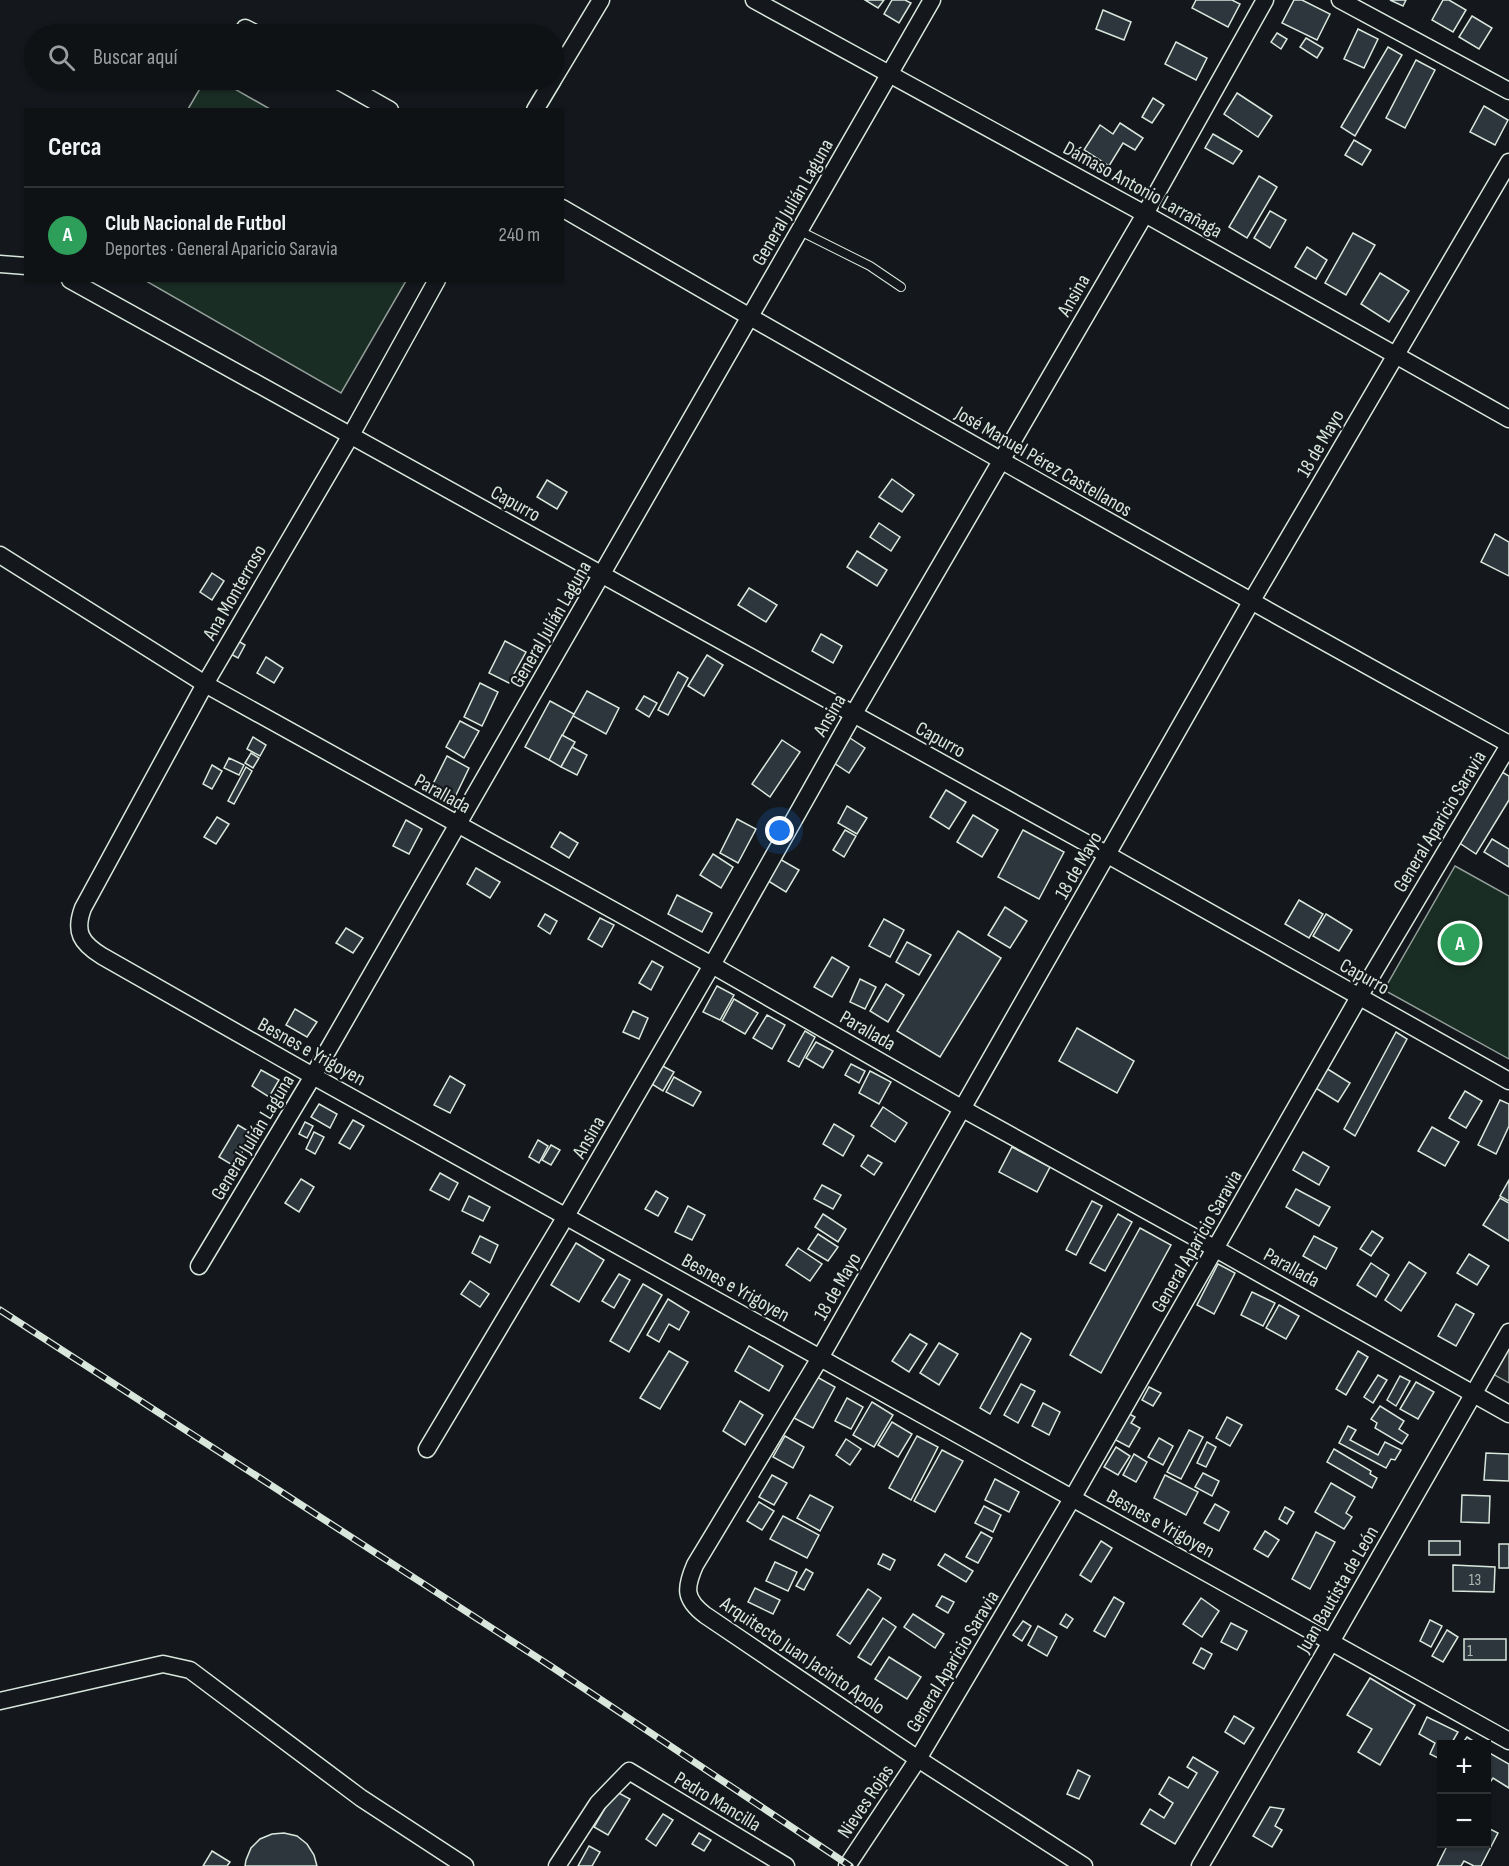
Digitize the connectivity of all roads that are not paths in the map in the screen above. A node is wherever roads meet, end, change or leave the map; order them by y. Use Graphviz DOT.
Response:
graph roads {
  1 [pos="601,0"];
  2 [pos="754,0"];
  3 [pos="932,0"];
  4 [pos="1265,0"];
  5 [pos="1340,0"];
  6 [pos="564,61"];
  7 [pos="889,73"];
  8 [pos="355,90"];
  9 [pos="547,90"];
  10 [pos="1509,91"];
  11 [pos="386,108"];
  12 [pos="536,108"];
  13 [pos="1509,162"];
  14 [pos="564,209"];
  15 [pos="1145,214"];
  16 [pos="800,231"];
  17 [pos="0,264"];
  18 [pos="24,266"];
  19 [pos="74,282"];
  20 [pos="436,282"];
  21 [pos="901,287"];
  22 [pos="750,317"];
  23 [pos="1397,355"];
  24 [pos="1509,419"];
  25 [pos="351,435"];
  26 [pos="1001,460"];
  27 [pos="0,555"];
  28 [pos="602,574"];
  29 [pos="1251,602"];
  30 [pos="205,684"];
  31 [pos="854,715"];
  32 [pos="1509,744"];
  33 [pos="458,825"];
  34 [pos="1108,855"];
  35 [pos="78,930"];
  36 [pos="712,965"];
  37 [pos="1359,997"];
  38 [pos="313,1076"];
  39 [pos="1509,1082"];
  40 [pos="963,1109"];
  41 [pos="566,1216"];
  42 [pos="1216,1249"];
  43 [pos="199,1266"];
  44 [pos="1509,1332"];
  45 [pos="820,1358"];
  46 [pos="1474,1393"];
  47 [pos="1509,1413"];
  48 [pos="426,1449"];
  49 [pos="1072,1497"];
  50 [pos="688,1590"];
  51 [pos="1331,1642"];
  52 [pos="0,1701"];
  53 [pos="1509,1741"];
  54 [pos="918,1759"];
  55 [pos="465,1866"];
  56 [pos="558,1866"];
  57 [pos="786,1866"];
  58 [pos="847,1866"];
  59 [pos="1084,1866"];
  60 [pos="1200,1866"];
  1 -- 6 [label="street"];
  2 -- 7 [label="street, Dámaso Antonio Larrañaga"];
  3 -- 7 [label="street, General Julián Laguna"];
  4 -- 15 [label="street, Ansina"];
  5 -- 10 [label="street"];
  7 -- 15 [label="street, Dámaso Antonio Larrañaga"];
  7 -- 16 [label="street, General Julián Laguna"];
  8 -- 11 [label="street"];
  9 -- 12 [label="street"];
  13 -- 23 [label="street, 18 de Mayo"];
  14 -- 22 [label="street, José Manuel Pérez Castellanos"];
  15 -- 23 [label="street, Dámaso Antonio Larrañaga"];
  15 -- 26 [label="street, Ansina"];
  16 -- 21 [label="lane"];
  16 -- 22 [label="street, General Julián Laguna"];
  17 -- 18 [label="street"];
  19 -- 25 [label="street, Capurro"];
  20 -- 25 [label="street, Ana Monterroso"];
  22 -- 26 [label="street, José Manuel Pérez Castellanos"];
  22 -- 28 [label="street, General Julián Laguna"];
  23 -- 24 [label="street, Dámaso Antonio Larrañaga"];
  23 -- 29 [label="street, 18 de Mayo"];
  25 -- 28 [label="street, Capurro"];
  25 -- 30 [label="street, Ana Monterroso"];
  26 -- 29 [label="street, José Manuel Pérez Castellanos"];
  26 -- 31 [label="street, Ansina"];
  27 -- 30 [label="street, Parallada"];
  28 -- 31 [label="street, Capurro"];
  28 -- 33 [label="street, General Julián Laguna"];
  29 -- 32 [label="street, José Manuel Pérez Castellanos"];
  29 -- 34 [label="street, 18 de Mayo"];
  30 -- 33 [label="street, Parallada"];
  30 -- 35 [label="street, Ana Monterroso"];
  31 -- 34 [label="street, Capurro"];
  31 -- 36 [label="street, Ansina"];
  32 -- 37 [label="street, General Aparicio Saravia"];
  33 -- 36 [label="street, Parallada"];
  33 -- 38 [label="street, General Julián Laguna"];
  34 -- 37 [label="street, Capurro"];
  34 -- 40 [label="street, 18 de Mayo"];
  35 -- 38 [label="street, Besnes e Yrigoyen"];
  36 -- 40 [label="street, Parallada"];
  36 -- 41 [label="street, Ansina"];
  37 -- 39 [label="street, Capurro"];
  37 -- 42 [label="street, General Aparicio Saravia"];
  38 -- 41 [label="street, Besnes e Yrigoyen"];
  38 -- 43 [label="street, General Julián Laguna"];
  40 -- 42 [label="street, Parallada"];
  40 -- 45 [label="street, 18 de Mayo"];
  41 -- 45 [label="street, Besnes e Yrigoyen"];
  41 -- 48 [label="street, Ansina"];
  42 -- 46 [label="street, Parallada"];
  42 -- 49 [label="street, General Aparicio Saravia"];
  44 -- 46 [label="street, Juan Bautista de León"];
  45 -- 49 [label="street, Besnes e Yrigoyen"];
  45 -- 50 [label="street, 18 de Mayo"];
  46 -- 47 [label="street, Parallada"];
  46 -- 51 [label="street, Juan Bautista de León"];
  49 -- 51 [label="street, Besnes e Yrigoyen"];
  49 -- 54 [label="street, General Aparicio Saravia"];
  50 -- 54 [label="street, Arquitecto Juan Jacinto Apolo"];
  51 -- 53 [label="street, Besnes e Yrigoyen"];
  51 -- 60 [label="street, Juan Bautista de León"];
  52 -- 55 [label="street"];
  54 -- 58 [label="street, Nieves Rojas"];
  54 -- 59 [label="street, Arquitecto Juan Jacinto Apolo"];
  56 -- 57 [label="street, Pedro Mancilla"];
}
